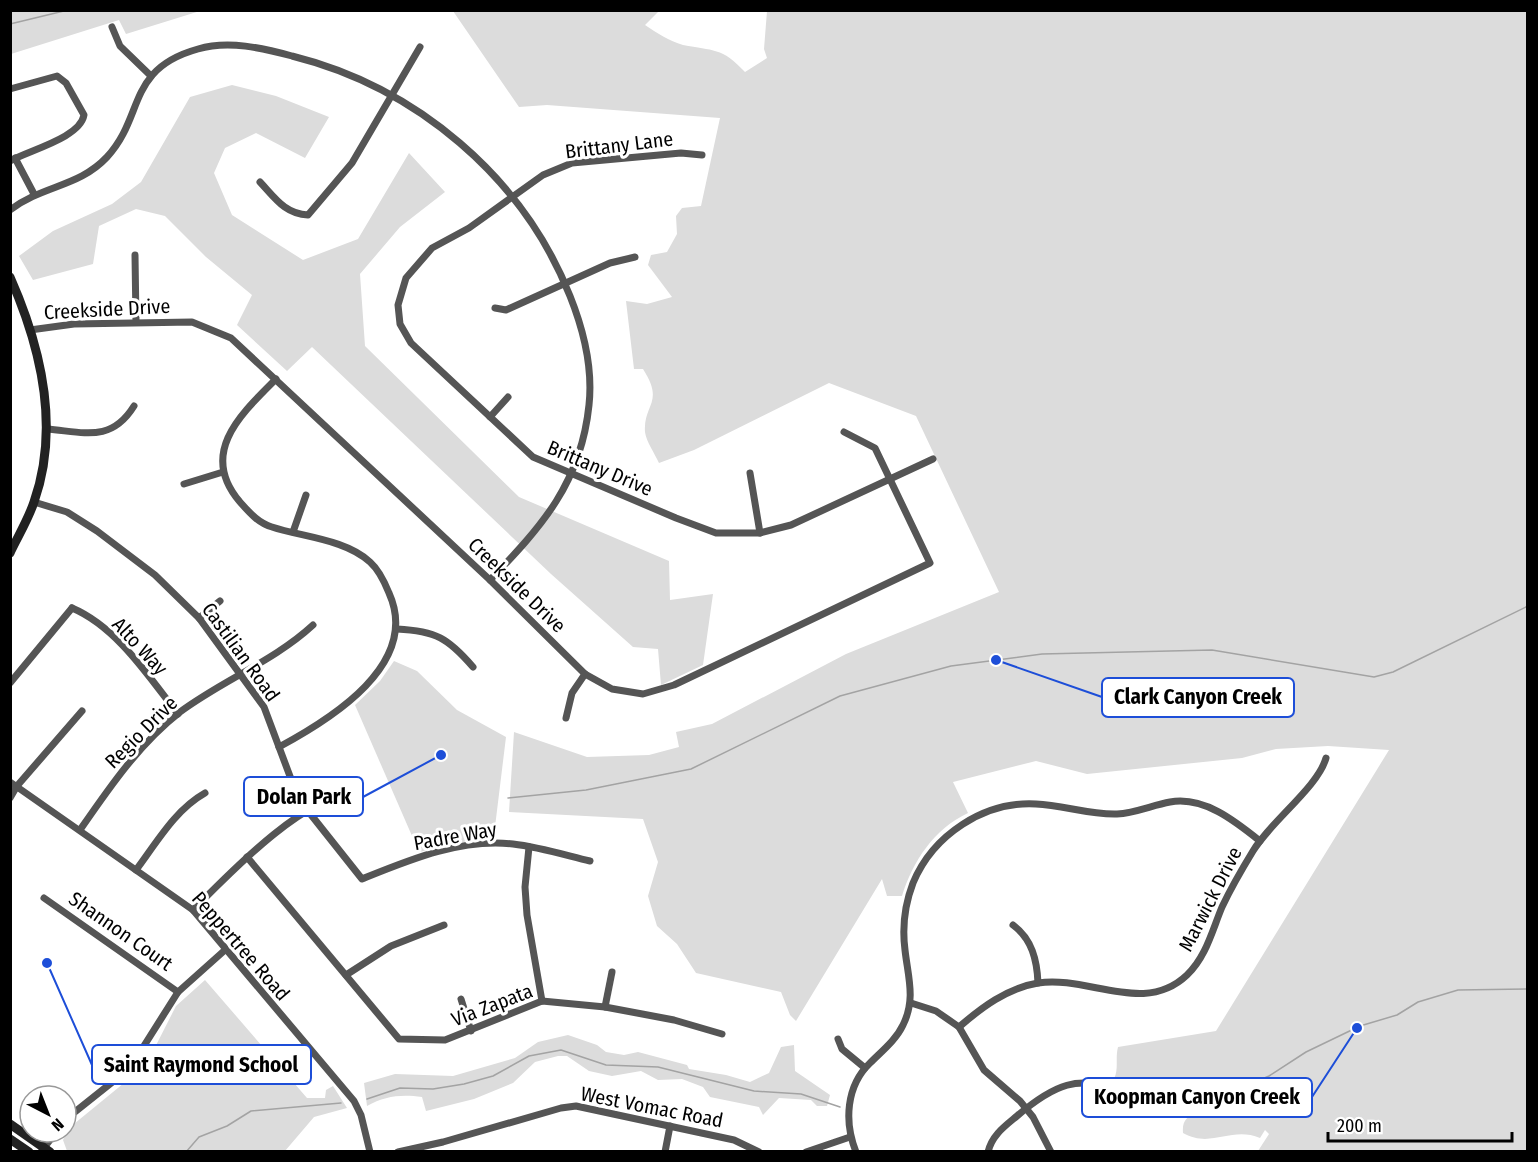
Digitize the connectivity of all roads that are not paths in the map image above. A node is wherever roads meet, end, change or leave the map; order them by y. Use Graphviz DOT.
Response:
graph roads {
  1 [pos="112,27"];
  2 [pos="420,46"];
  3 [pos="152,76"];
  4 [pos="10,89"];
  5 [pos="393,96"];
  6 [pos="702,155"];
  7 [pos="13,159"];
  8 [pos="260,182"];
  9 [pos="34,194"];
  10 [pos="513,198"];
  11 [pos="10,210"];
  12 [pos="135,255"];
  13 [pos="635,257"];
  14 [pos="10,277"];
  15 [pos="565,282"];
  16 [pos="495,308"];
  17 [pos="136,322"];
  18 [pos="30,330"];
  19 [pos="276,379"];
  20 [pos="508,397"];
  21 [pos="134,406"];
  22 [pos="490,417"];
  23 [pos="47,429"];
  24 [pos="844,432"];
  25 [pos="933,459"];
  26 [pos="223,472"];
  27 [pos="572,473"];
  28 [pos="750,473"];
  29 [pos="890,479"];
  30 [pos="184,484"];
  31 [pos="306,495"];
  32 [pos="34,502"];
  33 [pos="293,532"];
  34 [pos="760,533"];
  35 [pos="10,553"];
  36 [pos="490,580"];
  37 [pos="220,601"];
  38 [pos="200,618"];
  39 [pos="313,625"];
  40 [pos="397,629"];
  41 [pos="473,667"];
  42 [pos="241,674"];
  43 [pos="585,674"];
  44 [pos="10,683"];
  45 [pos="82,711"];
  46 [pos="178,714"];
  47 [pos="566,718"];
  48 [pos="279,747"];
  49 [pos="1326,758"];
  50 [pos="14,784"];
  51 [pos="355,792"];
  52 [pos="205,793"];
  53 [pos="10,798"];
  54 [pos="308,811"];
  55 [pos="80,830"];
  56 [pos="1260,840"];
  57 [pos="529,848"];
  58 [pos="247,856"];
  59 [pos="590,861"];
  60 [pos="136,870"];
  61 [pos="362,879"];
  62 [pos="44,898"];
  63 [pos="194,910"];
  64 [pos="444,925"];
  65 [pos="1013,925"];
  66 [pos="225,950"];
  67 [pos="612,972"];
  68 [pos="346,975"];
  69 [pos="1038,983"];
  70 [pos="178,992"];
  71 [pos="461,999"];
  72 [pos="542,1001"];
  73 [pos="911,1003"];
  74 [pos="605,1007"];
  75 [pos="959,1027"];
  76 [pos="471,1031"];
  77 [pos="722,1034"];
  78 [pos="838,1040"];
  79 [pos="865,1068"];
  80 [pos="1123,1095"];
  81 [pos="1026,1108"];
  82 [pos="78,1109"];
  83 [pos="10,1124"];
  84 [pos="670,1126"];
  85 [pos="850,1137"];
  86 [pos="10,1138"];
  87 [pos="442,1142"];
  88 [pos="45,1150"];
  89 [pos="444,1151"];
  90 [pos="29,1152"];
  91 [pos="370,1152"];
  92 [pos="398,1152"];
  93 [pos="665,1152"];
  94 [pos="759,1152"];
  95 [pos="806,1152"];
  96 [pos="855,1152"];
  97 [pos="988,1152"];
  98 [pos="1051,1152"];
  1 -- 3 [label="street"];
  2 -- 5 [label="street"];
  3 -- 5 [label="street"];
  3 -- 9 [label="street"];
  4 -- 7 [label="street"];
  5 -- 8 [label="street"];
  5 -- 10 [label="street"];
  6 -- 10 [label="street, Brittany Lane"];
  7 -- 9 [label="street"];
  9 -- 11 [label="street"];
  10 -- 15 [label="street"];
  10 -- 22 [label="street, Brittany Drive"];
  12 -- 17 [label="street"];
  13 -- 15 [label="street"];
  14 -- 18 [label="street"];
  15 -- 16 [label="street"];
  15 -- 27 [label="street"];
  17 -- 18 [label="street, Creekside Drive"];
  17 -- 19 [label="street, Creekside Drive"];
  18 -- 23 [label="street"];
  19 -- 26 [label="street"];
  19 -- 36 [label="street, Creekside Drive"];
  20 -- 22 [label="street"];
  21 -- 23 [label="street"];
  22 -- 27 [label="street, Brittany Drive"];
  23 -- 32 [label="street"];
  24 -- 29 [label="street"];
  25 -- 29 [label="street, Brittany Drive"];
  26 -- 30 [label="street"];
  26 -- 33 [label="street"];
  27 -- 34 [label="street, Brittany Drive"];
  27 -- 36 [label="street"];
  28 -- 34 [label="street"];
  29 -- 34 [label="street, Brittany Drive"];
  29 -- 43 [label="street, Creekside Drive"];
  31 -- 33 [label="street"];
  32 -- 35 [label="street"];
  32 -- 38 [label="street, Castilian Road"];
  33 -- 40 [label="street"];
  36 -- 43 [label="street, Creekside Drive"];
  37 -- 38 [label="street"];
  38 -- 42 [label="street, Castilian Road"];
  39 -- 42 [label="street, Regio Drive"];
  40 -- 41 [label="street"];
  40 -- 48 [label="street"];
  42 -- 46 [label="street, Regio Drive"];
  42 -- 48 [label="street, Castilian Road"];
  43 -- 47 [label="street"];
  44 -- 46 [label="street, Alto Way"];
  45 -- 50 [label="street"];
  46 -- 55 [label="street, Regio Drive"];
  48 -- 54 [label="street, Castilian Road"];
  49 -- 56 [label="street, Marwick Drive"];
  50 -- 53 [label="street"];
  50 -- 55 [label="street, Peppertree Road"];
  51 -- 54 [label="street"];
  52 -- 60 [label="street"];
  54 -- 58 [label="street"];
  54 -- 61 [label="street, Castilian Road"];
  55 -- 60 [label="street, Peppertree Road"];
  56 -- 69 [label="street, Marwick Drive"];
  56 -- 73 [label="street"];
  57 -- 59 [label="street, Padre Way"];
  57 -- 61 [label="street, Padre Way"];
  57 -- 72 [label="street"];
  58 -- 63 [label="street"];
  58 -- 68 [label="street, Via Zapata"];
  60 -- 63 [label="street, Peppertree Road"];
  62 -- 70 [label="street, Shannon Court"];
  63 -- 66 [label="street, Peppertree Road"];
  64 -- 68 [label="street"];
  65 -- 69 [label="street"];
  66 -- 70 [label="street"];
  66 -- 91 [label="street, Peppertree Road"];
  67 -- 74 [label="street"];
  68 -- 76 [label="street, Via Zapata"];
  69 -- 75 [label="street, Marwick Drive"];
  70 -- 82 [label="street"];
  71 -- 76 [label="street"];
  72 -- 74 [label="street, Via Zapata"];
  72 -- 76 [label="street, Via Zapata"];
  73 -- 75 [label="street"];
  73 -- 79 [label="street"];
  74 -- 77 [label="street, Via Zapata"];
  75 -- 81 [label="street"];
  78 -- 79 [label="street"];
  79 -- 85 [label="street"];
  80 -- 81 [label="street"];
  81 -- 97 [label="street"];
  81 -- 98 [label="street"];
  83 -- 88 [label="street"];
  84 -- 87 [label="street, West Vomac Road"];
  84 -- 93 [label="street"];
  84 -- 94 [label="street, West Vomac Road"];
  85 -- 95 [label="street"];
  85 -- 96 [label="street"];
  86 -- 90 [label="street"];
  87 -- 89 [label="street"];
  87 -- 92 [label="street, West Vomac Road"];
}
